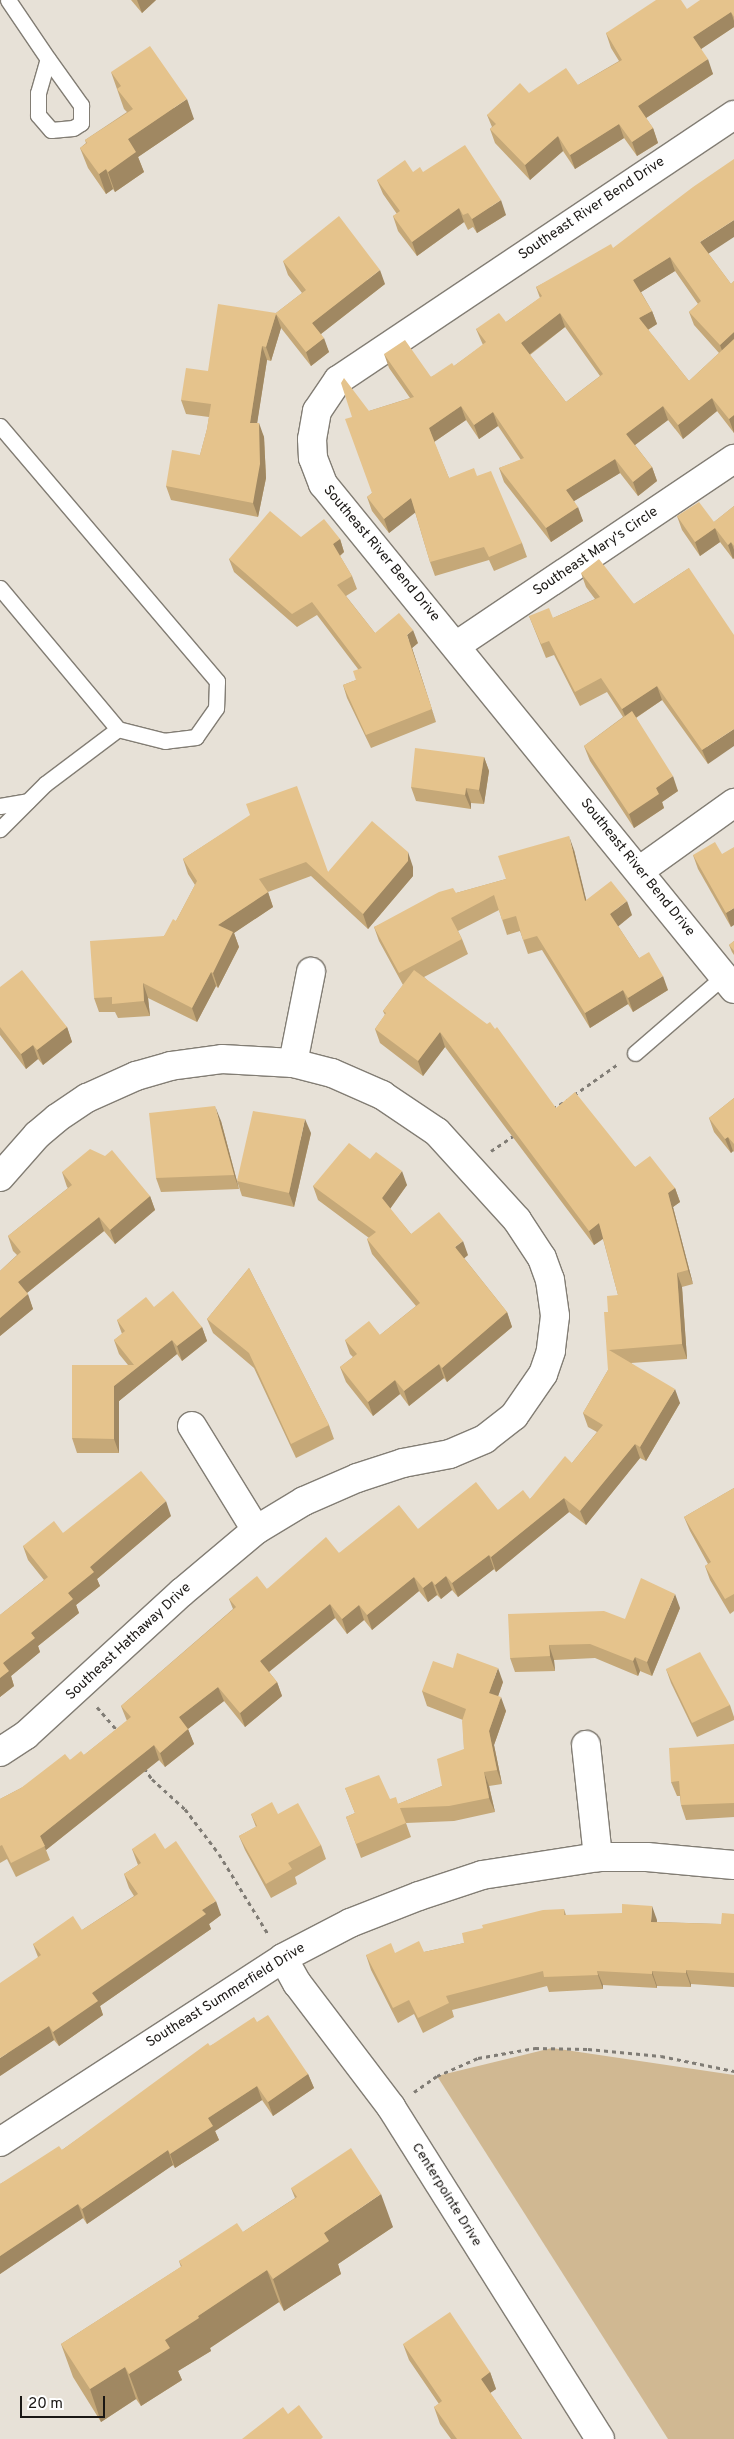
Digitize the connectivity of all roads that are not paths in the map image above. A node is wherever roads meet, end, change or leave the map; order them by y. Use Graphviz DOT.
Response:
graph roads {
  1 [pos="8,0"];
  2 [pos="48,58"];
  3 [pos="734,115"];
  4 [pos="0,426"];
  5 [pos="734,459"];
  6 [pos="0,588"];
  7 [pos="457,645"];
  8 [pos="118,729"];
  9 [pos="28,801"];
  10 [pos="734,803"];
  11 [pos="0,806"];
  12 [pos="0,829"];
  13 [pos="638,871"];
  14 [pos="311,972"];
  15 [pos="729,983"];
  16 [pos="635,1052"];
  17 [pos="293,1063"];
  18 [pos="0,1178"];
  19 [pos="192,1426"];
  20 [pos="256,1530"];
  21 [pos="586,1745"];
  22 [pos="0,1752"];
  23 [pos="598,1858"];
  24 [pos="734,1865"];
  25 [pos="283,1958"];
  26 [pos="0,2142"];
  27 [pos="600,2439"];
  1 -- 2 [label="lane"];
  3 -- 7 [label="street, Southeast River Bend Drive"];
  4 -- 8 [label="lane"];
  5 -- 7 [label="street, Southeast Mary's Circle"];
  6 -- 8 [label="lane"];
  7 -- 13 [label="street, Southeast River Bend Drive"];
  8 -- 9 [label="lane"];
  9 -- 11 [label="lane"];
  9 -- 12 [label="lane"];
  10 -- 13 [label="street"];
  13 -- 15 [label="street, Southeast River Bend Drive"];
  14 -- 17 [label="street"];
  15 -- 16 [label="lane"];
  17 -- 18 [label="street, Southeast Hathaway Drive"];
  17 -- 20 [label="street, Southeast Hathaway Drive"];
  19 -- 20 [label="street"];
  20 -- 22 [label="street, Southeast Hathaway Drive"];
  21 -- 23 [label="street"];
  23 -- 24 [label="street, Southeast Summerfield Drive"];
  23 -- 25 [label="street, Southeast Summerfield Drive"];
  25 -- 26 [label="street, Southeast Summerfield Drive"];
  25 -- 27 [label="street, Centerpointe Drive"];
}
